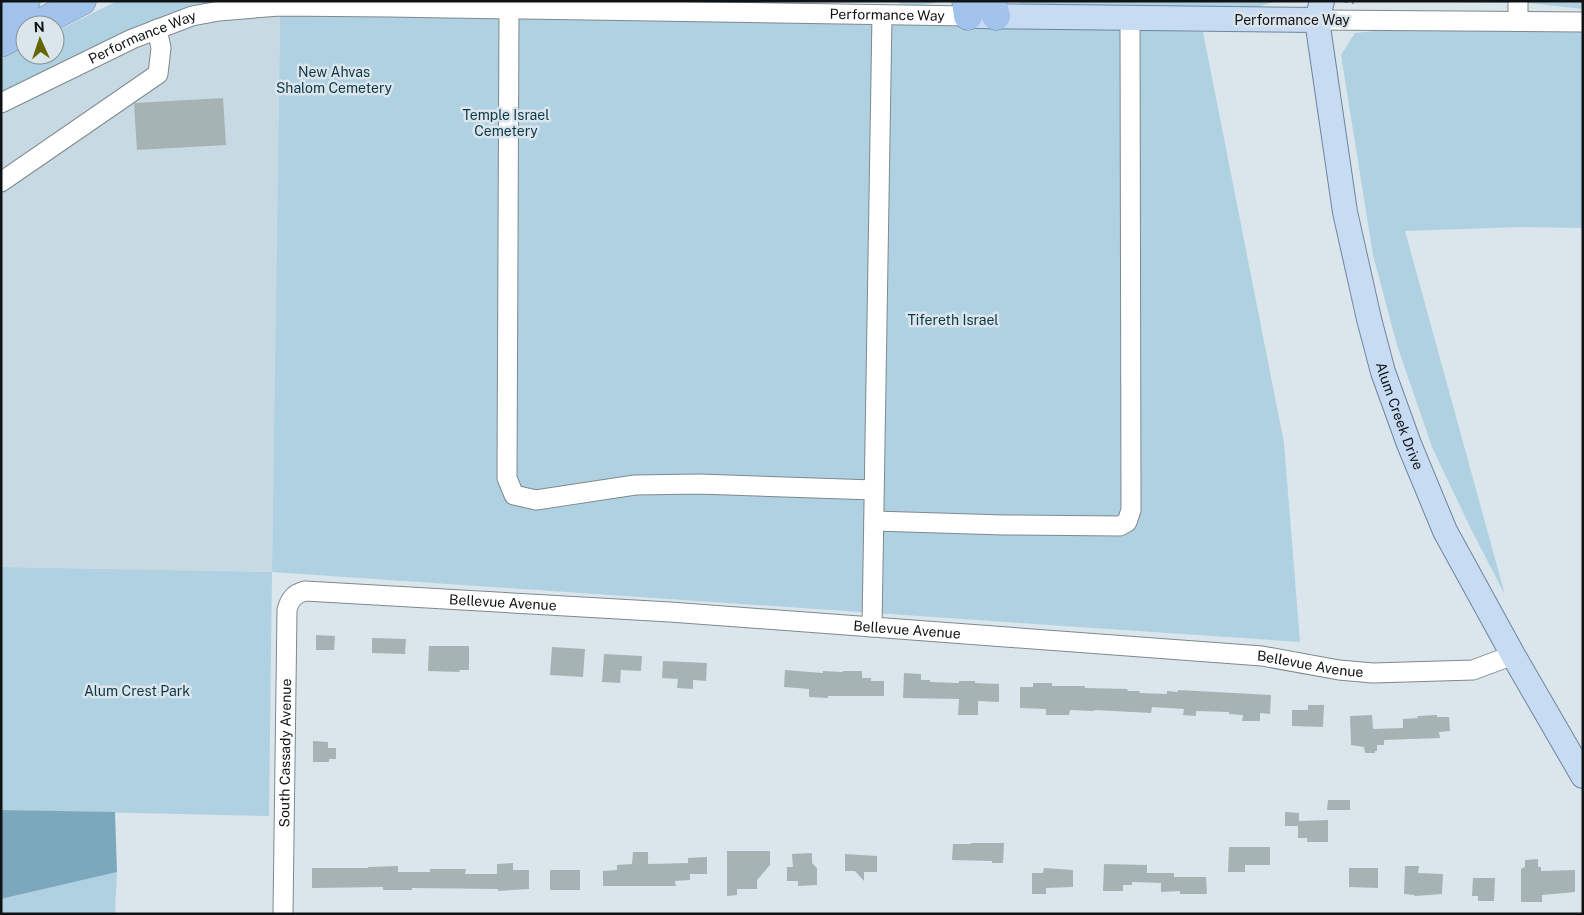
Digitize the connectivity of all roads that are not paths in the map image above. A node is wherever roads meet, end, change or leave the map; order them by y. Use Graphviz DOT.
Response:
graph roads {
  1 [pos="26,1"];
  2 [pos="82,1"];
  3 [pos="1518,1"];
  4 [pos="485,5"];
  5 [pos="588,6"];
  6 [pos="810,7"];
  7 [pos="509,8"];
  8 [pos="967,8"];
  9 [pos="1315,8"];
  10 [pos="994,9"];
  11 [pos="1,14"];
  12 [pos="55,15"];
  13 [pos="882,15"];
  14 [pos="1130,18"];
  15 [pos="1518,21"];
  16 [pos="1583,22"];
  17 [pos="157,29"];
  18 [pos="15,35"];
  19 [pos="1,43"];
  20 [pos="1,103"];
  21 [pos="1,182"];
  22 [pos="874,490"];
  23 [pos="874,521"];
  24 [pos="296,594"];
  25 [pos="872,627"];
  26 [pos="1513,655"];
  27 [pos="1583,776"];
  28 [pos="283,914"];
  1 -- 11 [label="highway"];
  2 -- 12 [label="highway"];
  3 -- 15 [label="street"];
  4 -- 7 [label="street, Performance Way"];
  4 -- 17 [label="street, Performance Way"];
  5 -- 6 [label="street, Performance Way"];
  5 -- 7 [label="street, Performance Way"];
  6 -- 13 [label="street, Performance Way"];
  7 -- 22 [label="street"];
  8 -- 10 [label="main road, Performance Way"];
  8 -- 13 [label="street, Performance Way"];
  9 -- 14 [label="main road, Performance Way"];
  9 -- 15 [label="street, Performance Way"];
  9 -- 26 [label="main road, Alum Creek Drive"];
  10 -- 14 [label="main road, Performance Way"];
  13 -- 22 [label="street"];
  14 -- 23 [label="street"];
  15 -- 16 [label="street, Performance Way"];
  17 -- 20 [label="street, Performance Way"];
  17 -- 21 [label="street"];
  18 -- 19 [label="highway"];
  22 -- 23 [label="street"];
  23 -- 25 [label="street"];
  24 -- 25 [label="street, Bellevue Avenue"];
  24 -- 28 [label="street, South Cassady Avenue"];
  25 -- 26 [label="street, Bellevue Avenue"];
  26 -- 27 [label="main road, Alum Creek Drive"];
}
